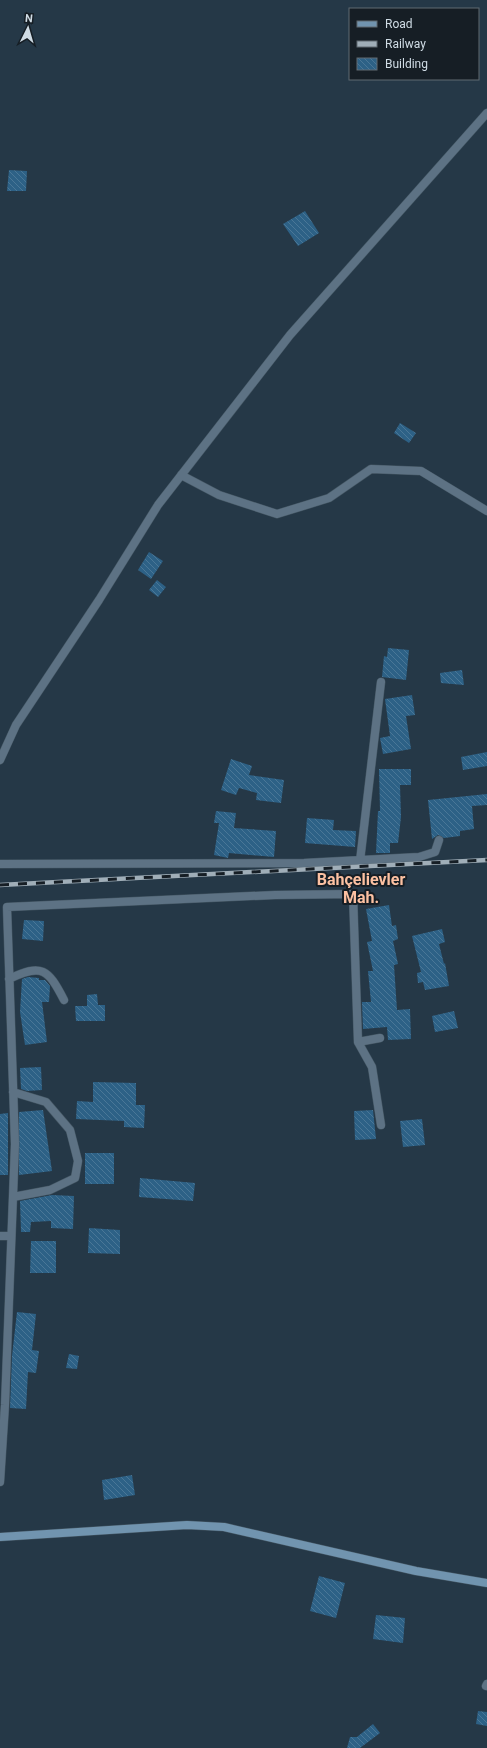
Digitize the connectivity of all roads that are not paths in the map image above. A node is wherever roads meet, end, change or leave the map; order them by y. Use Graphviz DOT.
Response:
graph roads {
  1 [pos="487,113"];
  2 [pos="181,475"];
  3 [pos="487,511"];
  4 [pos="381,682"];
  5 [pos="0,760"];
  6 [pos="439,840"];
  7 [pos="360,861"];
  8 [pos="0,864"];
  9 [pos="3,907"];
  10 [pos="9,979"];
  11 [pos="64,1000"];
  12 [pos="380,1038"];
  13 [pos="358,1042"];
  14 [pos="13,1092"];
  15 [pos="381,1126"];
  16 [pos="13,1197"];
  17 [pos="0,1236"];
  18 [pos="11,1236"];
  19 [pos="0,1482"];
  20 [pos="0,1537"];
  21 [pos="487,1583"];
  1 -- 2 [label="street"];
  2 -- 3 [label="street"];
  2 -- 5 [label="street"];
  4 -- 7 [label="street"];
  6 -- 7 [label="street"];
  7 -- 8 [label="street"];
  9 -- 10 [label="street"];
  9 -- 13 [label="street"];
  10 -- 11 [label="street"];
  10 -- 14 [label="street"];
  12 -- 13 [label="street"];
  13 -- 15 [label="street"];
  14 -- 16 [label="street"];
  14 -- 16 [label="street"];
  16 -- 18 [label="street"];
  17 -- 18 [label="street"];
  18 -- 19 [label="street"];
  20 -- 21 [label="street"];
}
